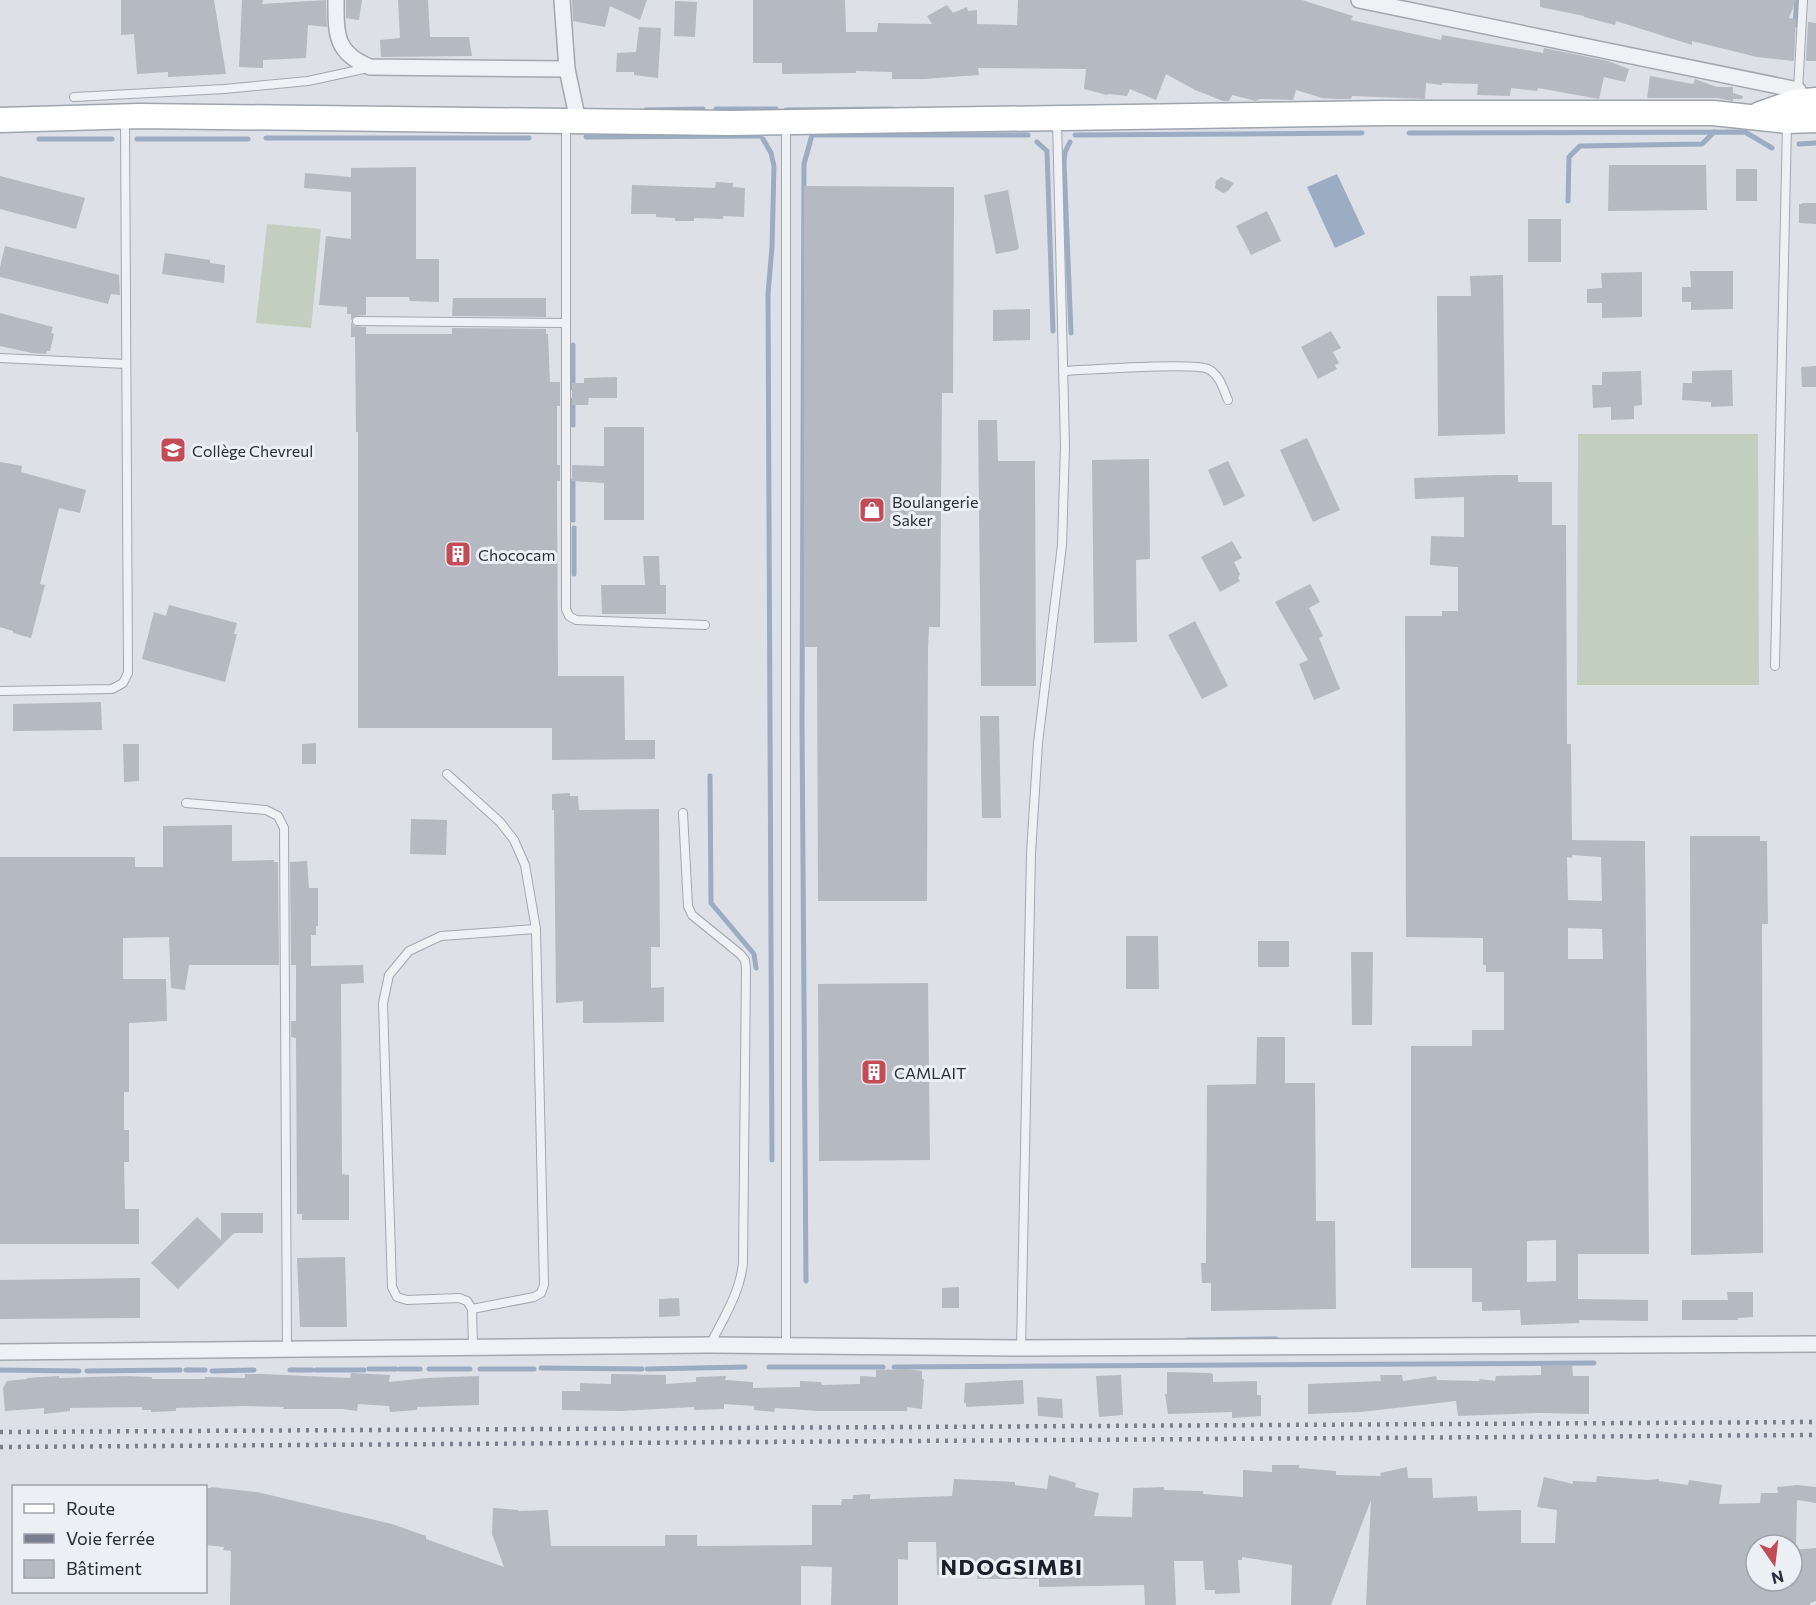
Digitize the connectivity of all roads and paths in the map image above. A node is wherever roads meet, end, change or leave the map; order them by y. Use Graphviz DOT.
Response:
graph roads {
  1 [pos="336,0"];
  2 [pos="562,0"];
  3 [pos="1359,0"];
  4 [pos="1803,0"];
  5 [pos="370,67"];
  6 [pos="567,69"];
  7 [pos="74,97"];
  8 [pos="1799,103"];
  9 [pos="125,117"];
  10 [pos="573,118"];
  11 [pos="1056,118"];
  12 [pos="0,120"];
  13 [pos="1816,120"];
  14 [pos="786,122"];
  15 [pos="357,321"];
  16 [pos="566,323"];
  17 [pos="0,358"];
  18 [pos="126,364"];
  19 [pos="1063,371"];
  20 [pos="1228,400"];
  21 [pos="705,626"];
  22 [pos="1774,666"];
  23 [pos="0,691"];
  24 [pos="447,774"];
  25 [pos="186,803"];
  26 [pos="683,813"];
  27 [pos="536,928"];
  28 [pos="472,1309"];
  29 [pos="1816,1344"];
  30 [pos="710,1346"];
  31 [pos="786,1346"];
  32 [pos="1021,1347"];
  33 [pos="474,1349"];
  34 [pos="287,1351"];
  35 [pos="0,1352"];
  1 -- 5 [label="street"];
  2 -- 6 [label="street"];
  3 -- 8 [label="street"];
  4 -- 8 [label="lane"];
  5 -- 6 [label="street"];
  5 -- 7 [label="lane"];
  6 -- 10 [label="street"];
  8 -- 11 [label="main road"];
  8 -- 13 [label="main road"];
  8 -- 22 [label="lane"];
  9 -- 10 [label="main road"];
  9 -- 12 [label="main road"];
  9 -- 18 [label="lane"];
  10 -- 14 [label="main road"];
  10 -- 16 [label="lane"];
  11 -- 14 [label="main road"];
  11 -- 19 [label="lane"];
  14 -- 31 [label="lane"];
  15 -- 16 [label="lane"];
  16 -- 21 [label="lane"];
  17 -- 18 [label="lane"];
  18 -- 23 [label="lane"];
  19 -- 20 [label="lane"];
  19 -- 32 [label="lane"];
  24 -- 27 [label="lane"];
  25 -- 34 [label="lane"];
  26 -- 30 [label="lane"];
  27 -- 28 [label="lane"];
  27 -- 28 [label="lane"];
  28 -- 33 [label="lane"];
  29 -- 32 [label="street"];
  30 -- 31 [label="street"];
  30 -- 33 [label="street"];
  31 -- 32 [label="street"];
  33 -- 34 [label="street"];
  34 -- 35 [label="street"];
}
